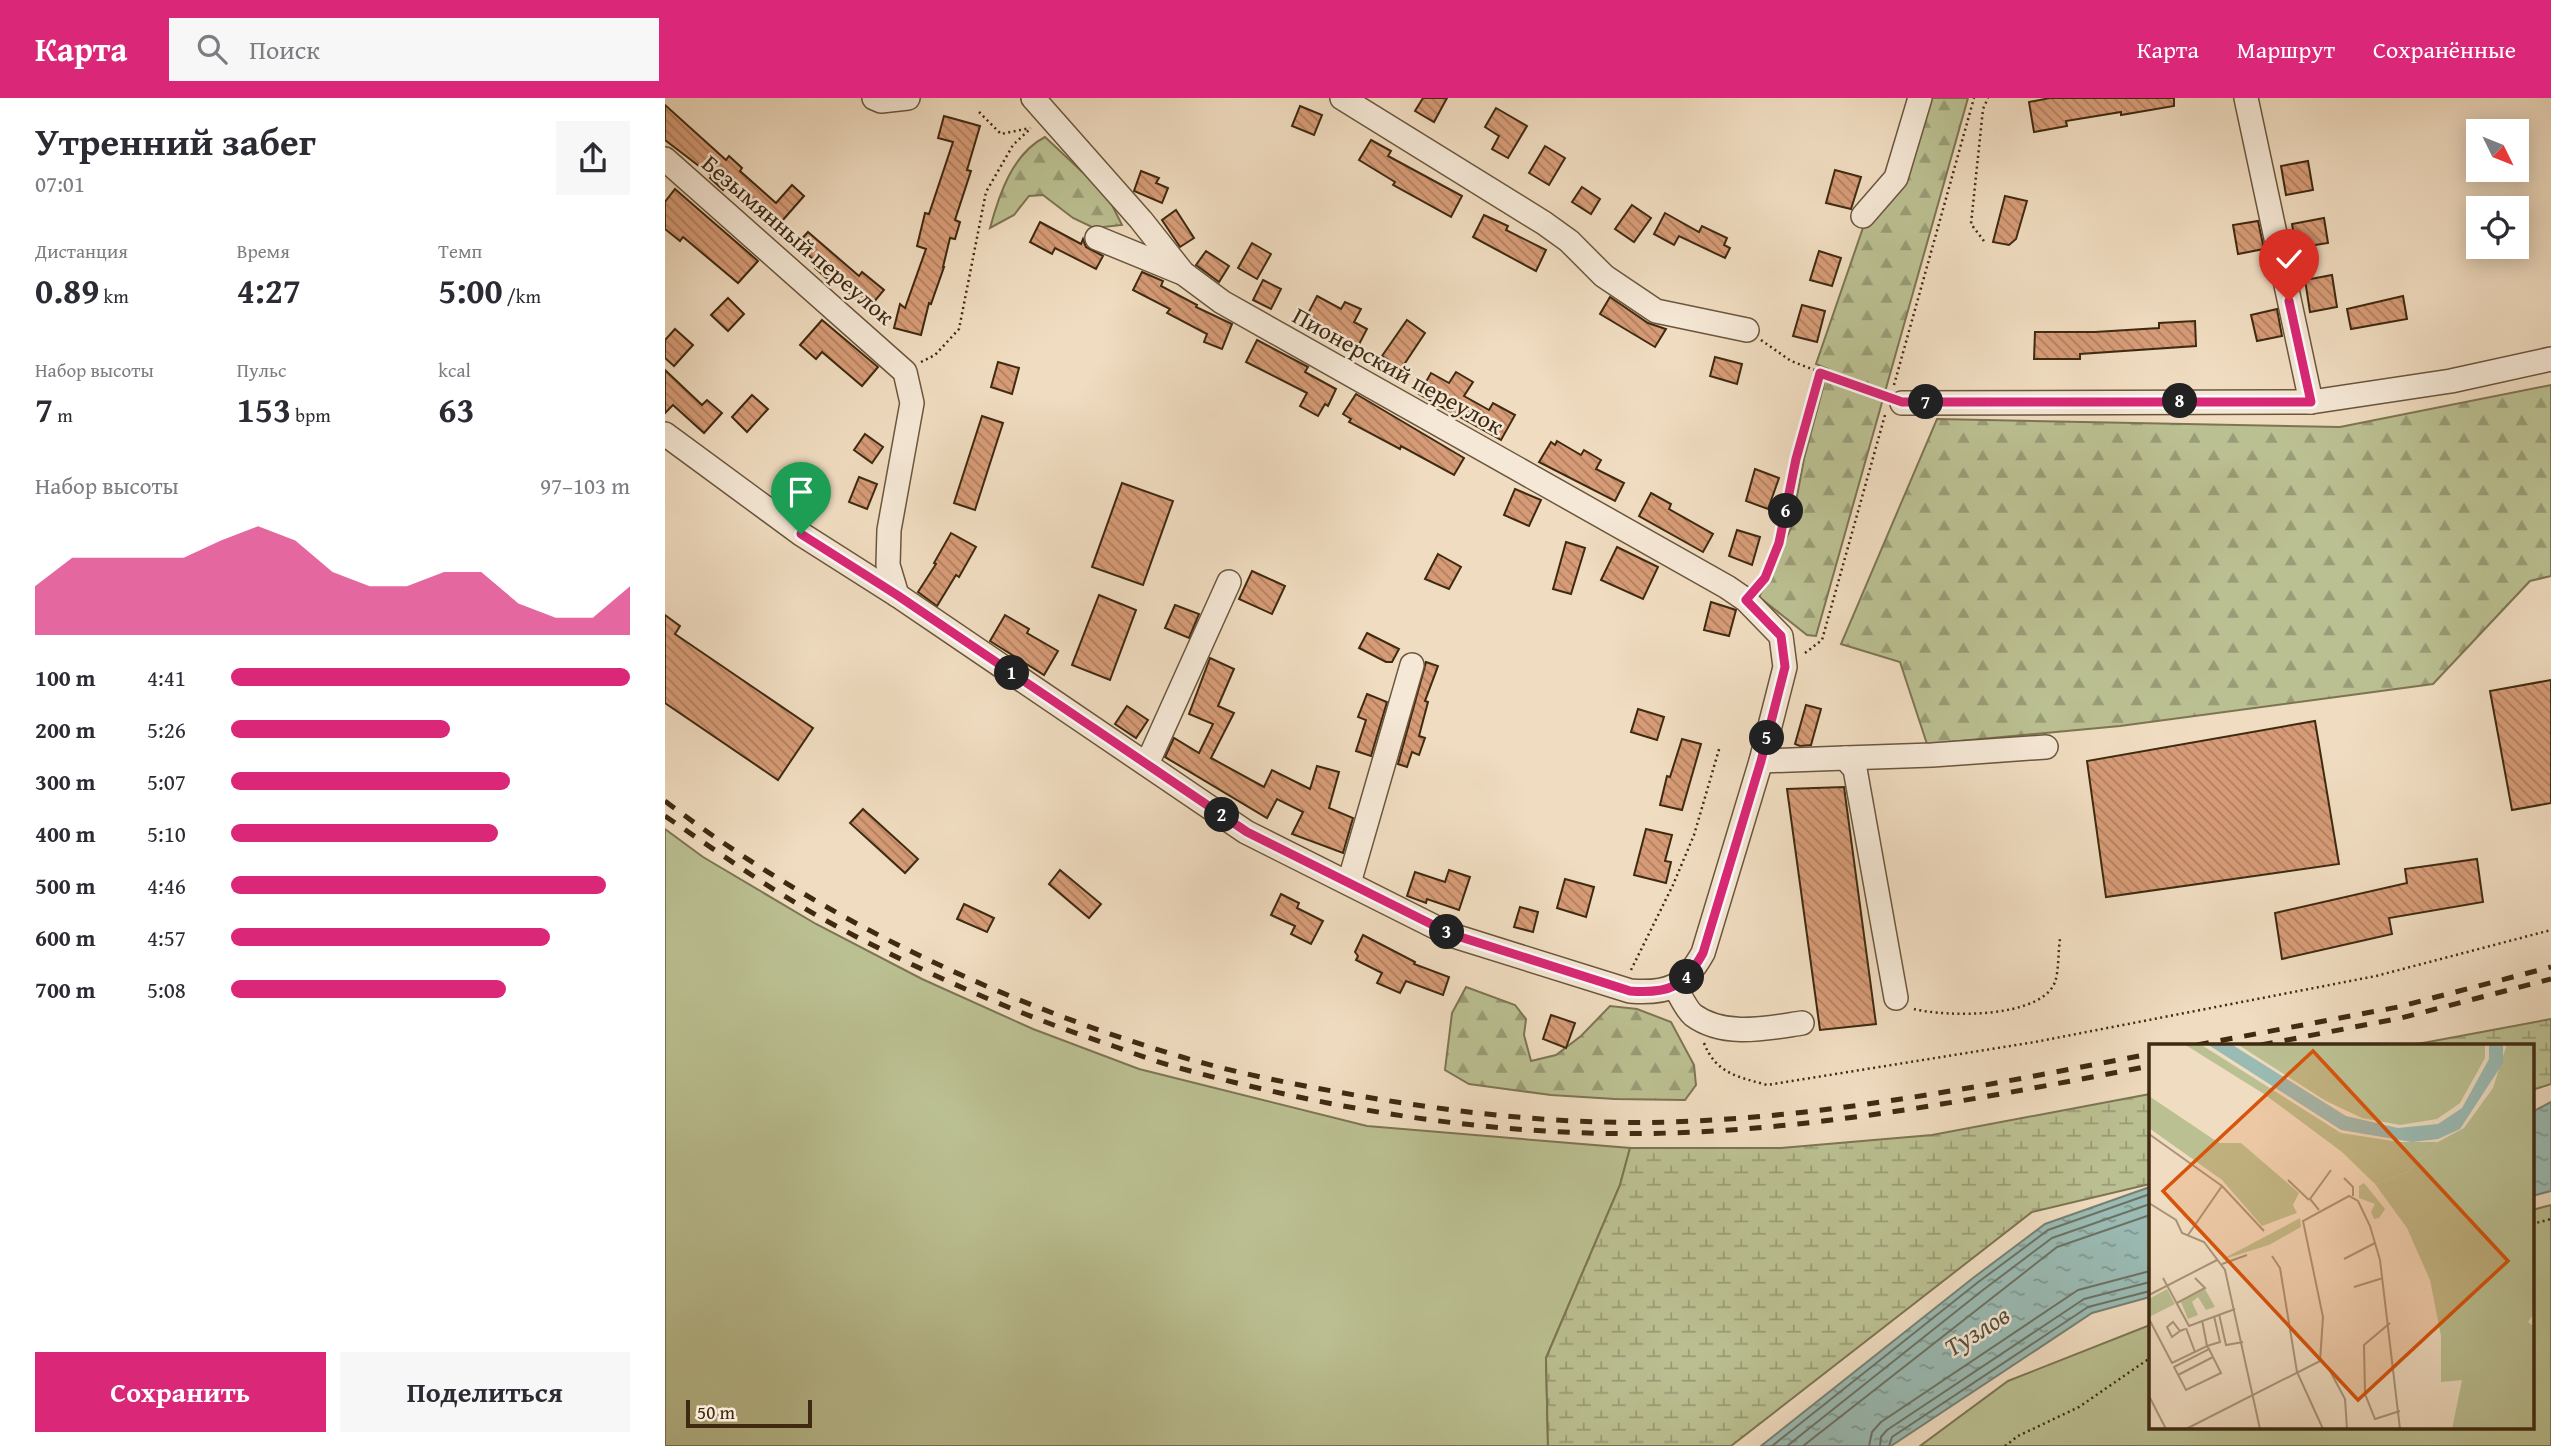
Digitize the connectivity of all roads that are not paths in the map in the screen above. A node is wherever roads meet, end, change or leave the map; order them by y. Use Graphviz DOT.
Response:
graph roads {
  1 [pos="874,98"];
  2 [pos="908,98"];
  3 [pos="1033,98"];
  4 [pos="1342,98"];
  5 [pos="1920,98"];
  6 [pos="2246,98"];
  7 [pos="665,159"];
  8 [pos="1863,216"];
  9 [pos="1097,238"];
  10 [pos="1183,273"];
  11 [pos="1747,330"];
  12 [pos="2551,359"];
  13 [pos="1898,393"];
  14 [pos="2311,402"];
  15 [pos="665,434"];
  16 [pos="1229,582"];
  17 [pos="897,595"];
  18 [pos="1412,665"];
  19 [pos="2046,747"];
  20 [pos="1845,758"];
  21 [pos="1761,761"];
  22 [pos="1147,764"];
  23 [pos="1349,883"];
  24 [pos="1675,987"];
  25 [pos="1896,998"];
  26 [pos="1802,1023"];
  1 -- 2 [label="street"];
  3 -- 10 [label="street, Пионерский переулок"];
  4 -- 11 [label="street"];
  5 -- 8 [label="street"];
  6 -- 14 [label="street"];
  7 -- 17 [label="street, Безымянный переулок"];
  9 -- 10 [label="street"];
  10 -- 21 [label="street, Пионерский переулок"];
  12 -- 14 [label="street"];
  13 -- 14 [label="street"];
  15 -- 17 [label="street"];
  16 -- 22 [label="street"];
  17 -- 22 [label="street"];
  18 -- 23 [label="street"];
  19 -- 20 [label="street"];
  20 -- 21 [label="street"];
  20 -- 25 [label="street"];
  21 -- 24 [label="street"];
  22 -- 23 [label="street"];
  23 -- 24 [label="street"];
  24 -- 26 [label="street"];
}
